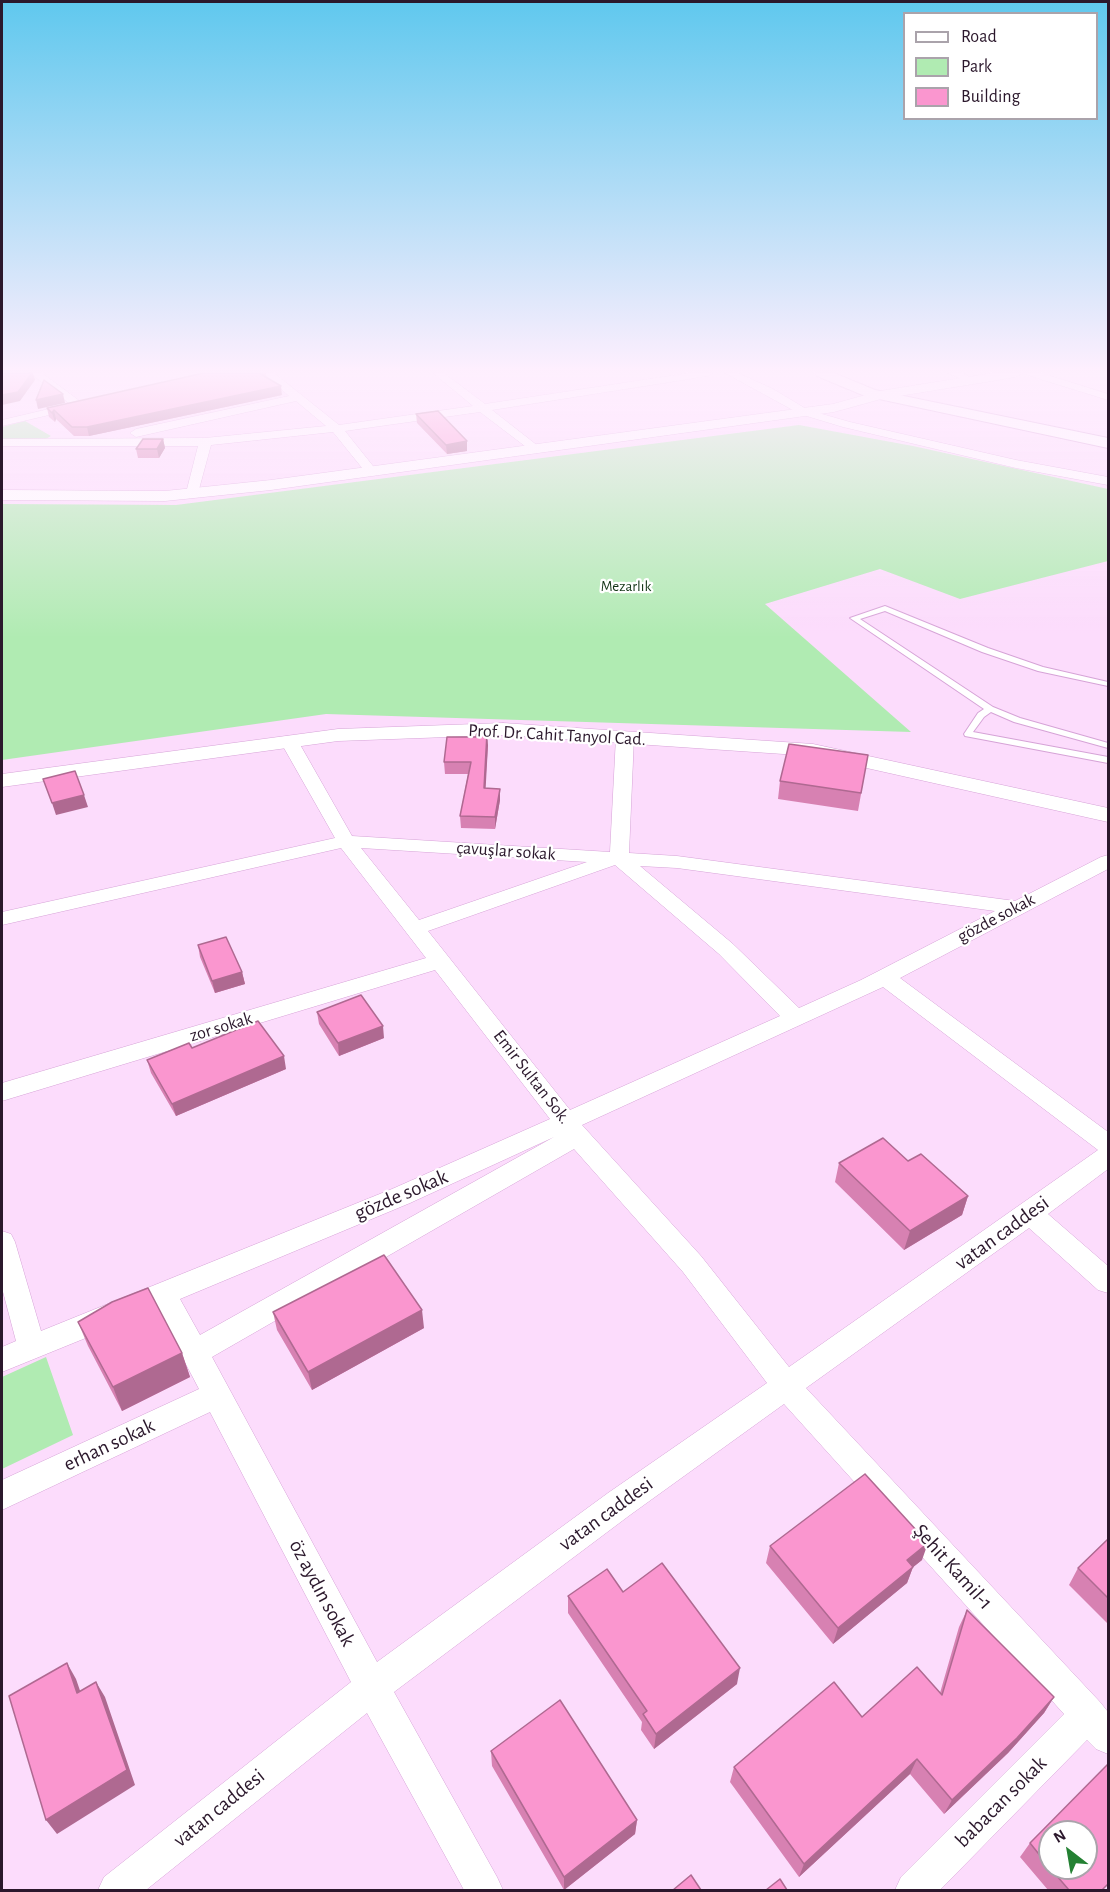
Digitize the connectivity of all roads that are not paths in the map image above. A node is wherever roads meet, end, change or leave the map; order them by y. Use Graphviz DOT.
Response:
graph roads {
  1 [pos="202,461"];
  2 [pos="363,461"];
  3 [pos="443,461"];
  4 [pos="1005,461"];
  5 [pos="371,471"];
  6 [pos="1108,481"];
  7 [pos="192,493"];
  8 [pos="2,495"];
  9 [pos="1108,684"];
  10 [pos="990,709"];
  11 [pos="626,737"];
  12 [pos="289,741"];
  13 [pos="1108,746"];
  14 [pos="1108,760"];
  15 [pos="2,781"];
  16 [pos="1108,815"];
  17 [pos="346,841"];
  18 [pos="619,858"];
  19 [pos="1108,861"];
  20 [pos="1017,908"];
  21 [pos="2,918"];
  22 [pos="415,928"];
  23 [pos="440,961"];
  24 [pos="884,977"];
  25 [pos="796,1018"];
  26 [pos="2,1092"];
  27 [pos="572,1129"];
  28 [pos="1108,1145"];
  29 [pos="1108,1156"];
  30 [pos="1030,1213"];
  31 [pos="2,1242"];
  32 [pos="1108,1282"];
  33 [pos="163,1294"];
  34 [pos="32,1348"];
  35 [pos="194,1353"];
  36 [pos="2,1360"];
  37 [pos="792,1391"];
  38 [pos="216,1395"];
  39 [pos="2,1495"];
  40 [pos="372,1687"];
  41 [pos="1098,1726"];
  42 [pos="117,1890"];
  43 [pos="484,1890"];
  44 [pos="914,1890"];
  1 -- 7 [label="street"];
  2 -- 5 [label="street"];
  3 -- 5 [label="street"];
  4 -- 6 [label="street"];
  5 -- 7 [label="street"];
  7 -- 8 [label="street"];
  9 -- 10 [label="lane"];
  10 -- 13 [label="lane"];
  10 -- 14 [label="lane"];
  11 -- 12 [label="street, Prof. Dr. Cahit Tanyol Cad."];
  11 -- 16 [label="street, Prof. Dr. Cahit Tanyol Cad."];
  11 -- 18 [label="street"];
  12 -- 15 [label="street, Prof. Dr. Cahit Tanyol Cad."];
  12 -- 17 [label="street, Emir Sultan Sok."];
  17 -- 18 [label="street, çavuşlar sokak"];
  17 -- 21 [label="street, çavuşlar sokak"];
  17 -- 22 [label="street, Emir Sultan Sok."];
  18 -- 20 [label="street, çavuşlar sokak"];
  18 -- 22 [label="street"];
  18 -- 25 [label="street"];
  19 -- 20 [label="street, gözde sokak"];
  20 -- 24 [label="street, gözde sokak"];
  22 -- 23 [label="street, Emir Sultan Sok."];
  23 -- 26 [label="street, zor sokak"];
  23 -- 27 [label="street, Emir Sultan Sok."];
  24 -- 25 [label="street, gözde sokak"];
  24 -- 28 [label="street"];
  25 -- 27 [label="street, gözde sokak"];
  27 -- 33 [label="street, gözde sokak"];
  27 -- 35 [label="street, gözde sokak"];
  27 -- 37 [label="street, Emir Sultan Sok."];
  29 -- 30 [label="street, vatan caddesi"];
  30 -- 32 [label="street"];
  30 -- 37 [label="street, vatan caddesi"];
  31 -- 34 [label="street"];
  33 -- 34 [label="street, gözde sokak"];
  33 -- 35 [label="street, öz aydın sokak"];
  34 -- 36 [label="street, gözde sokak"];
  35 -- 38 [label="street, öz aydın sokak"];
  37 -- 40 [label="street, vatan caddesi"];
  37 -- 41 [label="street, Şehit Kamil-1"];
  38 -- 39 [label="street, erhan sokak"];
  38 -- 40 [label="street, öz aydın sokak"];
  40 -- 42 [label="street, vatan caddesi"];
  40 -- 43 [label="street, öz aydın sokak"];
  41 -- 44 [label="street, babacan sokak"];
}
